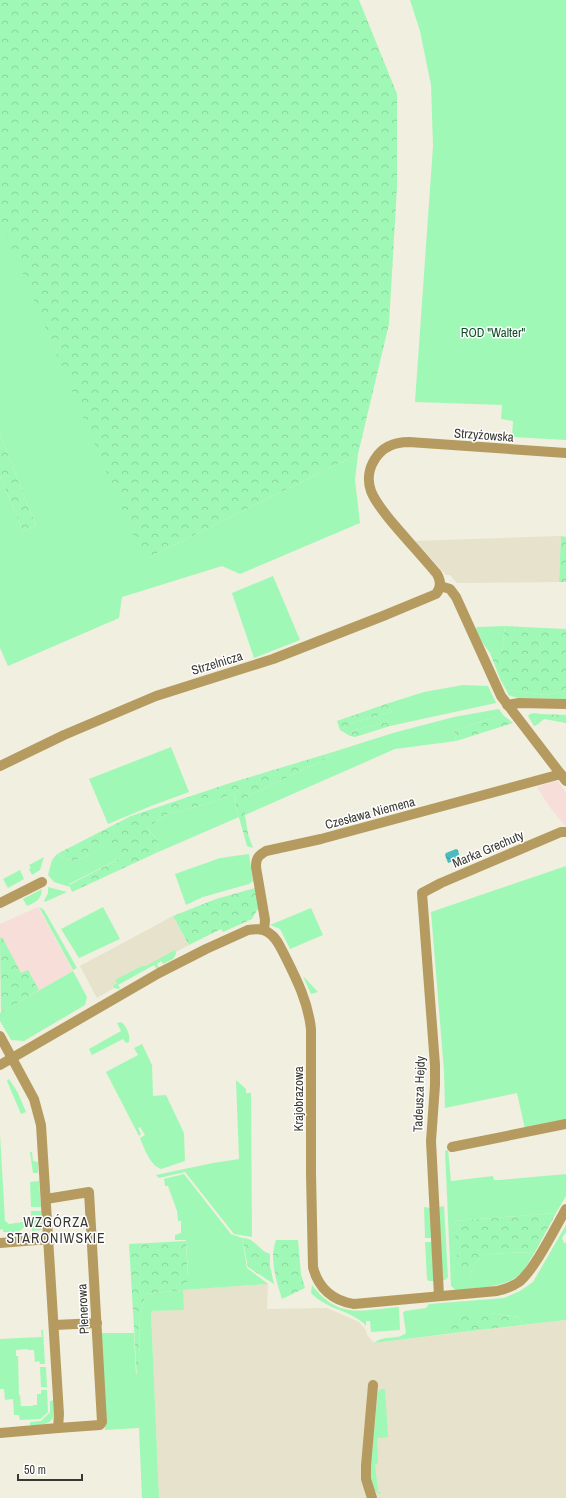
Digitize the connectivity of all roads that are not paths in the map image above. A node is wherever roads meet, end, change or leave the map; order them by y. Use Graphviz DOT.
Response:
graph roads {
  1 [pos="566,452"];
  2 [pos="440,586"];
  3 [pos="566,704"];
  4 [pos="507,705"];
  5 [pos="0,766"];
  6 [pos="563,778"];
  7 [pos="566,832"];
  8 [pos="42,882"];
  9 [pos="422,893"];
  10 [pos="0,902"];
  11 [pos="264,930"];
  12 [pos="0,1036"];
  13 [pos="12,1058"];
  14 [pos="0,1065"];
  15 [pos="566,1124"];
  16 [pos="452,1147"];
  17 [pos="46,1199"];
  18 [pos="566,1209"];
  19 [pos="49,1239"];
  20 [pos="0,1242"];
  21 [pos="438,1296"];
  22 [pos="97,1324"];
  23 [pos="55,1325"];
  24 [pos="373,1385"];
  25 [pos="58,1428"];
  26 [pos="0,1433"];
  27 [pos="372,1498"];
  1 -- 2 [label="street, Strzyżowska"];
  2 -- 4 [label="street"];
  2 -- 5 [label="street, Strzelnicza"];
  3 -- 4 [label="street"];
  4 -- 6 [label="street"];
  6 -- 11 [label="street, Czesława Niemena"];
  7 -- 9 [label="street, Marka Grechuty"];
  8 -- 10 [label="street"];
  9 -- 21 [label="street, Tadeusza Hejdy"];
  11 -- 13 [label="street"];
  11 -- 21 [label="street, Krajobrazowa"];
  12 -- 13 [label="street"];
  13 -- 14 [label="street"];
  13 -- 17 [label="street"];
  15 -- 16 [label="street"];
  17 -- 19 [label="street"];
  17 -- 22 [label="street, Plenerowa"];
  18 -- 21 [label="street, Krajobrazowa"];
  19 -- 20 [label="street"];
  19 -- 23 [label="street"];
  22 -- 23 [label="street"];
  22 -- 25 [label="street, Plenerowa"];
  23 -- 25 [label="street"];
  24 -- 27 [label="street"];
  25 -- 26 [label="street, Plenerowa"];
}
